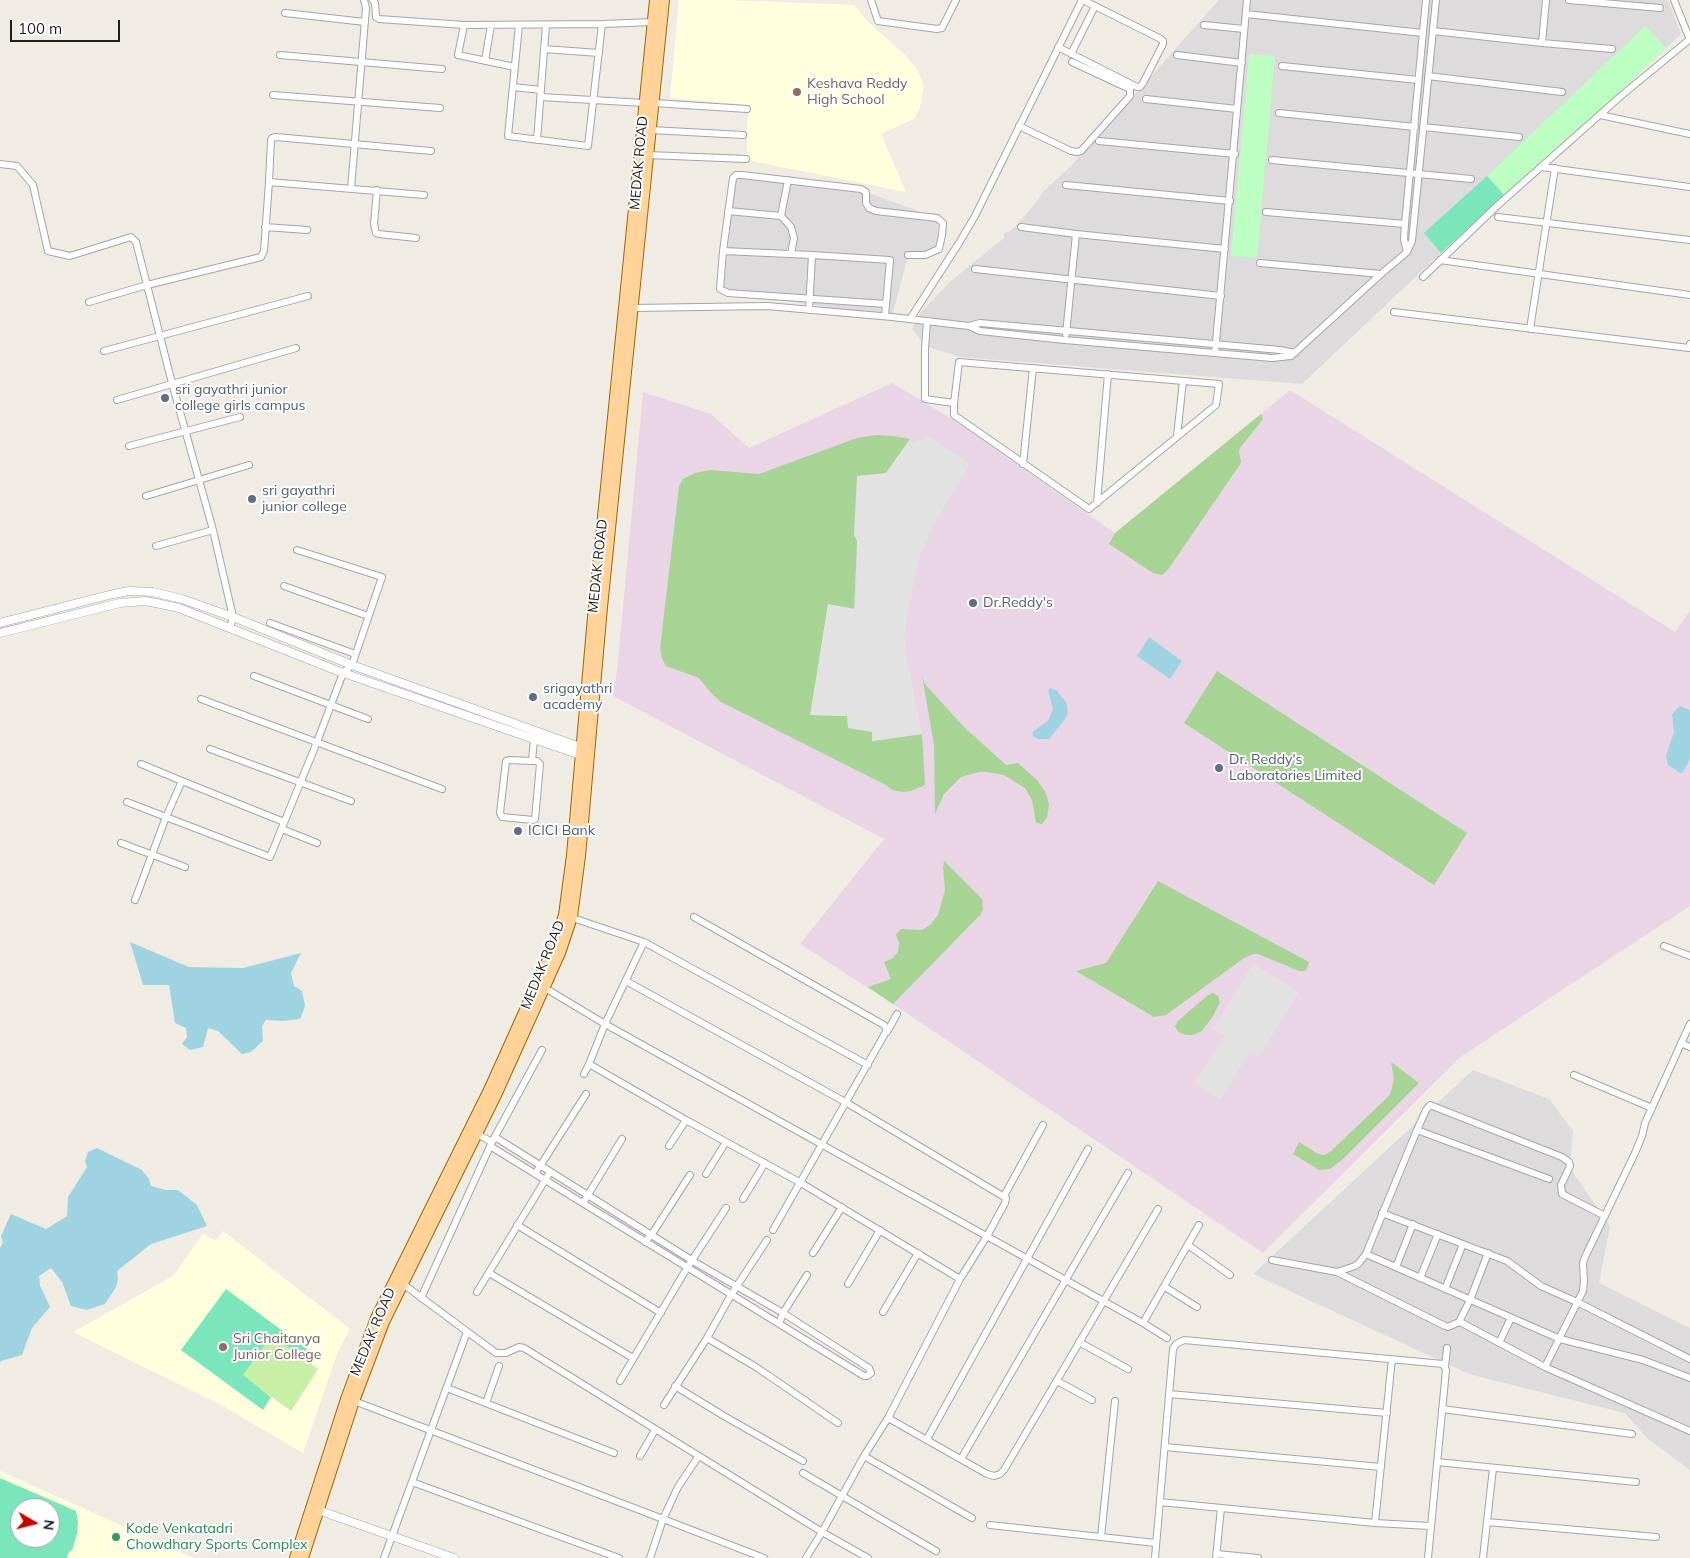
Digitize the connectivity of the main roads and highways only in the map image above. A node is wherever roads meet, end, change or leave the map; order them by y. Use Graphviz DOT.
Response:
graph roads {
  1 [pos="655,0"];
  2 [pos="664,0"];
  3 [pos="649,103"];
  4 [pos="623,365"];
  5 [pos="568,916"];
  6 [pos="295,1558"];
  7 [pos="303,1558"];
  1 -- 3 [label="main road, MEDAK ROAD"];
  2 -- 3 [label="main road, MEDAK ROAD"];
  3 -- 4 [label="main road, MEDAK ROAD"];
  3 -- 4 [label="main road, MEDAK ROAD"];
  4 -- 5 [label="main road, MEDAK ROAD"];
  4 -- 5 [label="main road, MEDAK ROAD"];
  5 -- 6 [label="main road, MEDAK ROAD"];
  5 -- 7 [label="main road, MEDAK ROAD"];
}
